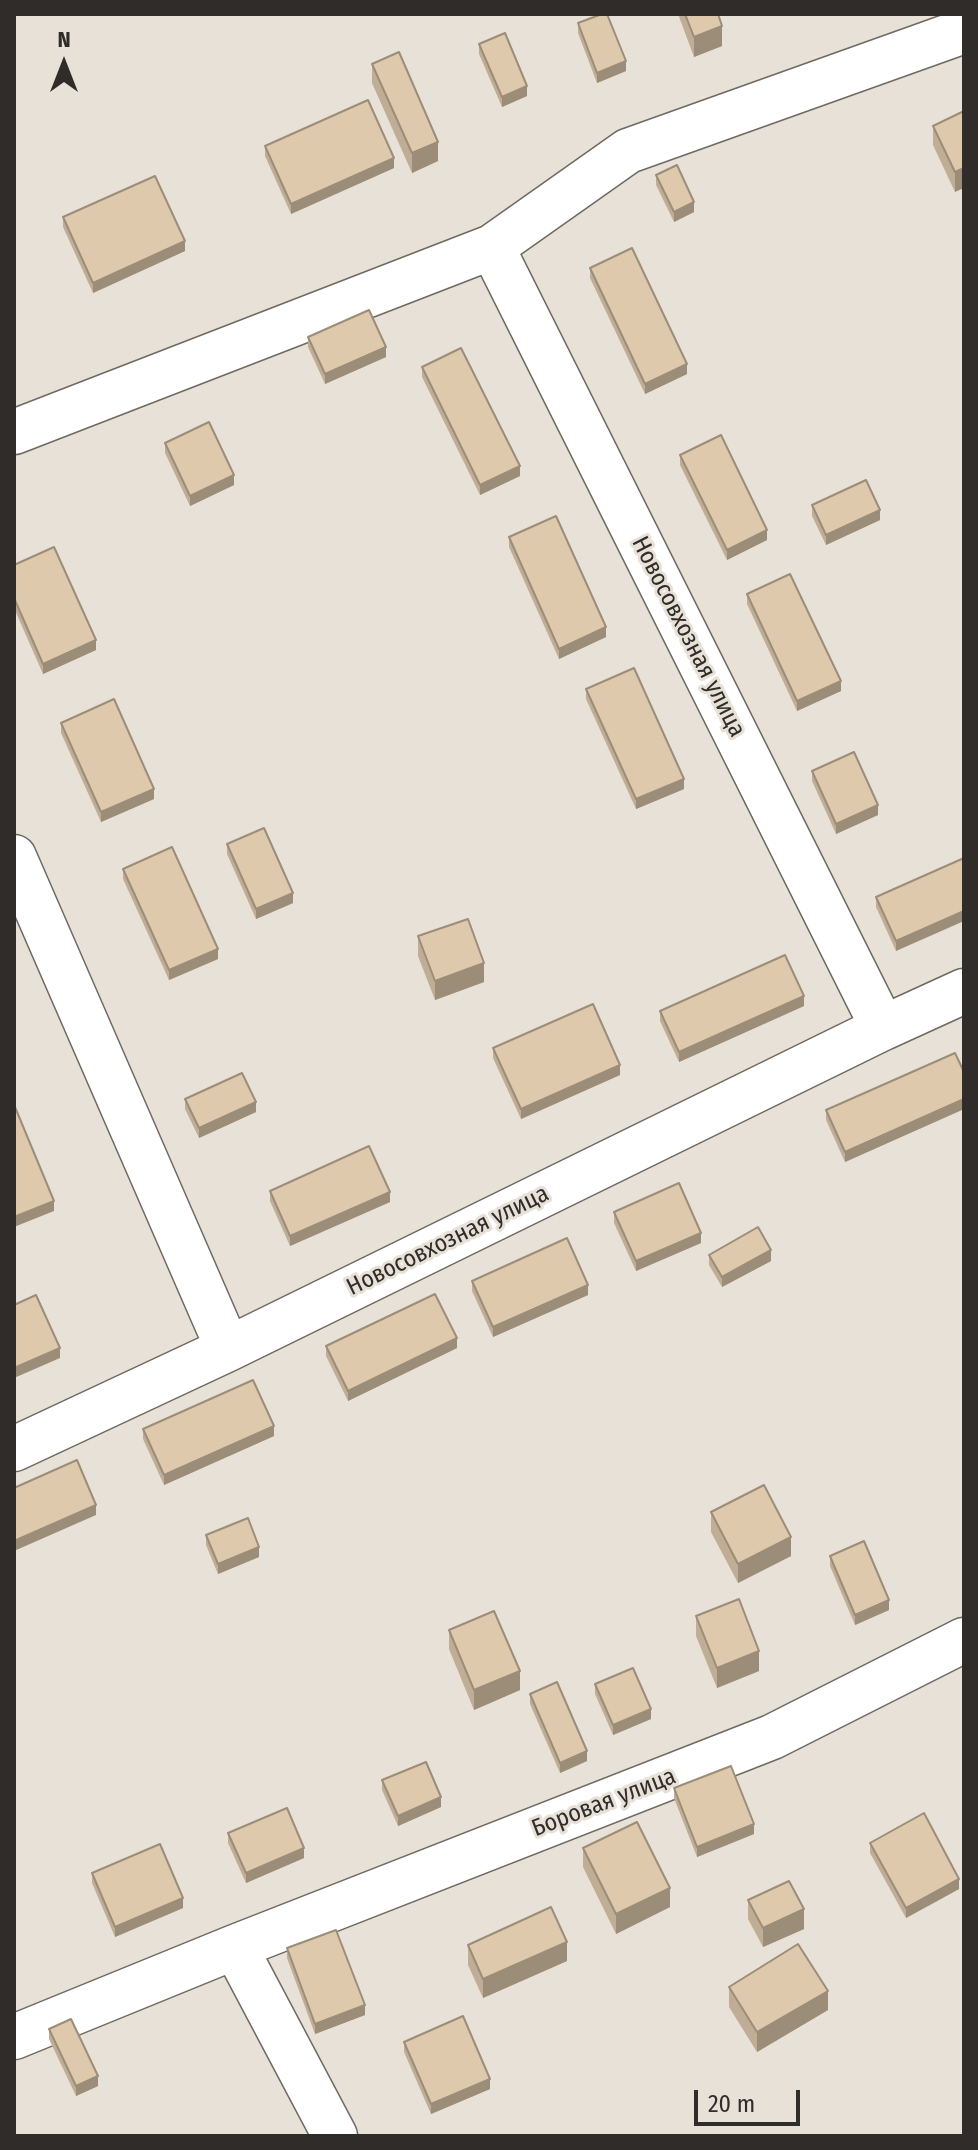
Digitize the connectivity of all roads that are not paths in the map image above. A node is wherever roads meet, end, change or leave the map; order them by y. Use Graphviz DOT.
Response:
graph roads {
  1 [pos="964,31"];
  2 [pos="492,247"];
  3 [pos="14,432"];
  4 [pos="14,857"];
  5 [pos="964,991"];
  6 [pos="883,1028"];
  7 [pos="228,1349"];
  8 [pos="14,1449"];
  9 [pos="964,1640"];
  10 [pos="235,1947"];
  11 [pos="14,2037"];
  12 [pos="335,2136"];
  1 -- 2 [label="street"];
  2 -- 3 [label="street"];
  2 -- 6 [label="street, Новосовхозная улица"];
  4 -- 7 [label="street"];
  5 -- 6 [label="street, Новосовхозная улица"];
  6 -- 7 [label="street, Новосовхозная улица"];
  7 -- 8 [label="street, Новосовхозная улица"];
  9 -- 10 [label="street, Боровая улица"];
  10 -- 11 [label="street, Боровая улица"];
  10 -- 12 [label="street"];
}
